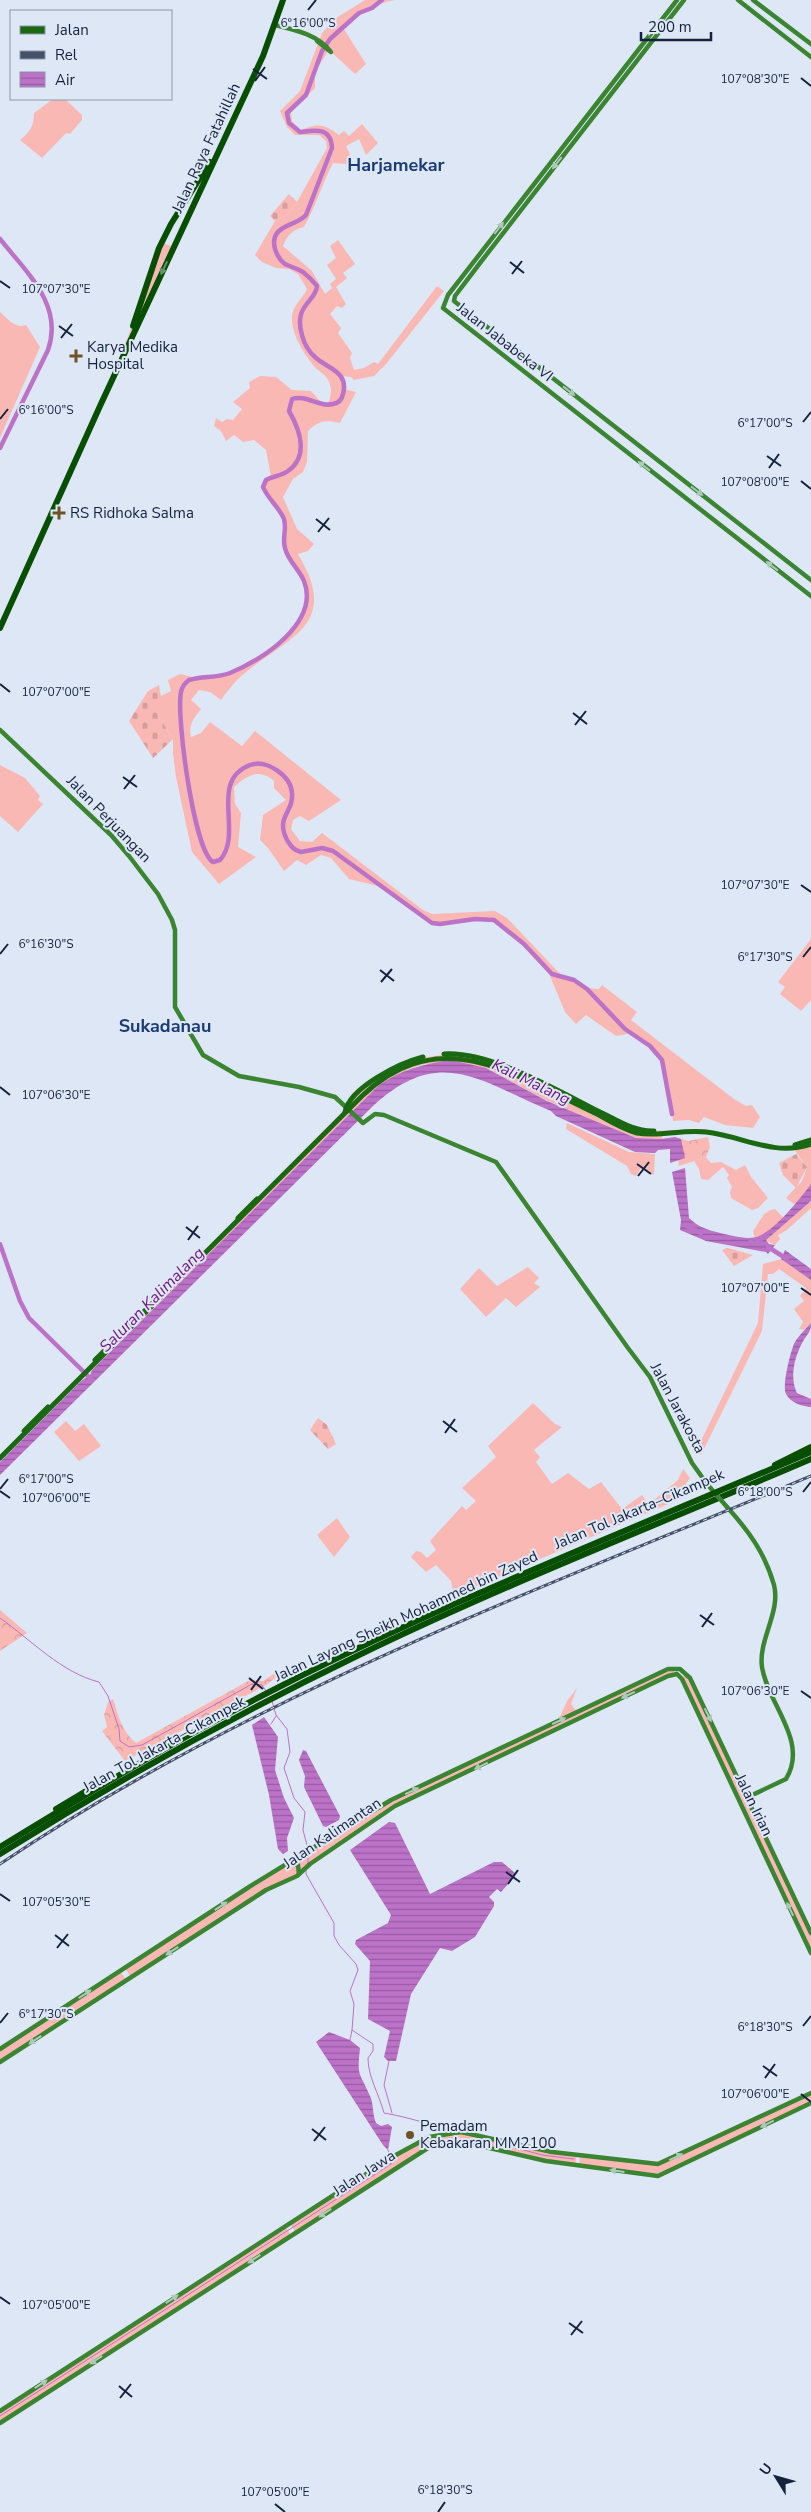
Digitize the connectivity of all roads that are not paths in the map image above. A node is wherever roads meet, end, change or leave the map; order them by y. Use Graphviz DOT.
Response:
graph roads {
  1 [pos="281,0"];
  2 [pos="677,0"];
  3 [pos="684,0"];
  4 [pos="738,0"];
  5 [pos="753,0"];
  6 [pos="275,25"];
  7 [pos="811,44"];
  8 [pos="330,52"];
  9 [pos="811,57"];
  10 [pos="236,112"];
  11 [pos="166,233"];
  12 [pos="177,240"];
  13 [pos="161,244"];
  14 [pos="172,251"];
  15 [pos="454,301"];
  16 [pos="443,306"];
  17 [pos="100,403"];
  18 [pos="811,580"];
  19 [pos="811,596"];
  20 [pos="0,618"];
  21 [pos="0,628"];
  22 [pos="0,730"];
  23 [pos="346,1110"];
  24 [pos="362,1122"];
  25 [pos="683,1130"];
  26 [pos="811,1140"];
  27 [pos="811,1144"];
  28 [pos="82,1376"];
  29 [pos="811,1451"];
  30 [pos="0,1454"];
  31 [pos="0,1458"];
  32 [pos="811,1459"];
  33 [pos="668,1669"];
  34 [pos="672,1675"];
  35 [pos="688,1675"];
  36 [pos="682,1679"];
  37 [pos="509,1744"];
  38 [pos="512,1751"];
  39 [pos="748,1798"];
  40 [pos="363,1817"];
  41 [pos="367,1826"];
  42 [pos="0,1847"];
  43 [pos="311,1850"];
  44 [pos="0,1854"];
  45 [pos="318,1858"];
  46 [pos="290,1864"];
  47 [pos="301,1872"];
  48 [pos="811,1933"];
  49 [pos="811,1953"];
  50 [pos="0,2050"];
  51 [pos="0,2062"];
  52 [pos="811,2093"];
  53 [pos="811,2103"];
  54 [pos="781,2107"];
  55 [pos="784,2116"];
  56 [pos="420,2141"];
  57 [pos="424,2150"];
  58 [pos="392,2157"];
  59 [pos="399,2166"];
  60 [pos="0,2411"];
  61 [pos="0,2422"];
  1 -- 6 [label="highway, Jalan Raya Fatahillah"];
  1 -- 10 [label="highway, Jalan Raya Fatahillah"];
  16 -- 2 [label="street, Jalan Jababeka VI, one-way"];
  3 -- 15 [label="street, Jalan Jababeka VI, one-way"];
  4 -- 9 [label="street"];
  5 -- 7 [label="street"];
  6 -- 8 [label="street"];
  6 -- 10 [label="highway, Jalan Raya Fatahillah"];
  10 -- 11 [label="highway, Jalan Raya Fatahillah"];
  10 -- 12 [label="highway, Jalan Raya Fatahillah"];
  11 -- 12 [label="highway"];
  11 -- 13 [label="highway, Jalan Raya Fatahillah"];
  12 -- 14 [label="highway, Jalan Raya Fatahillah"];
  13 -- 14 [label="highway"];
  13 -- 17 [label="highway, Jalan Raya Fatahillah"];
  14 -- 17 [label="highway, Jalan Raya Fatahillah, one-way"];
  15 -- 16 [label="street"];
  15 -- 18 [label="street, Jalan Jababeka VI, one-way"];
  19 -- 16 [label="street, Jalan Jababeka VI, one-way"];
  17 -- 20 [label="highway"];
  17 -- 21 [label="highway"];
  22 -- 23 [label="street, Jalan Perjuangan"];
  23 -- 24 [label="street, Jalan Perjuangan"];
  23 -- 25 [label="main road"];
  23 -- 28 [label="main road"];
  24 -- 39 [label="street, Jalan Jarakosta, bridge"];
  25 -- 26 [label="main road"];
  25 -- 27 [label="main road"];
  28 -- 30 [label="main road"];
  28 -- 31 [label="main road"];
  29 -- 42 [label="highway, Jalan Layang Sheikh Mohammed bin Zayed, bridge"];
  29 -- 42 [label="highway, Jalan Tol Jakarta–Cikampek, bridge"];
  32 -- 44 [label="highway, Jalan Tol Jakarta–Cikampek"];
  33 -- 34 [label="street"];
  33 -- 35 [label="street"];
  37 -- 33 [label="street, Jalan Kalimantan, one-way"];
  34 -- 36 [label="street"];
  34 -- 38 [label="street, Jalan Kalimantan, one-way"];
  35 -- 36 [label="street"];
  35 -- 39 [label="street, Jalan Irian, one-way"];
  49 -- 36 [label="street, Jalan Irian, one-way"];
  37 -- 38 [label="street"];
  40 -- 37 [label="street, Jalan Kalimantan, one-way"];
  38 -- 41 [label="street, Jalan Kalimantan, one-way"];
  39 -- 48 [label="street, Jalan Irian"];
  40 -- 41 [label="street"];
  40 -- 43 [label="street, Jalan Kalimantan"];
  41 -- 45 [label="street, Jalan Kalimantan"];
  43 -- 45 [label="street"];
  43 -- 46 [label="street, Jalan Kalimantan"];
  45 -- 47 [label="street, Jalan Kalimantan"];
  46 -- 47 [label="street"];
  50 -- 46 [label="street, Jalan Kalimantan, one-way"];
  47 -- 51 [label="street, Jalan Kalimantan, one-way"];
  52 -- 54 [label="street, Jalan Jawa"];
  53 -- 55 [label="street, Jalan Jawa"];
  54 -- 55 [label="street"];
  56 -- 54 [label="street, Jalan Jawa, one-way"];
  55 -- 57 [label="street, Jalan Jawa, one-way"];
  56 -- 57 [label="street"];
  56 -- 58 [label="street, Jalan Jawa"];
  57 -- 59 [label="street, Jalan Jawa"];
  58 -- 59 [label="street"];
  60 -- 58 [label="street, Jalan Jawa, one-way"];
  59 -- 61 [label="street, Jalan Jawa, one-way"];
}
